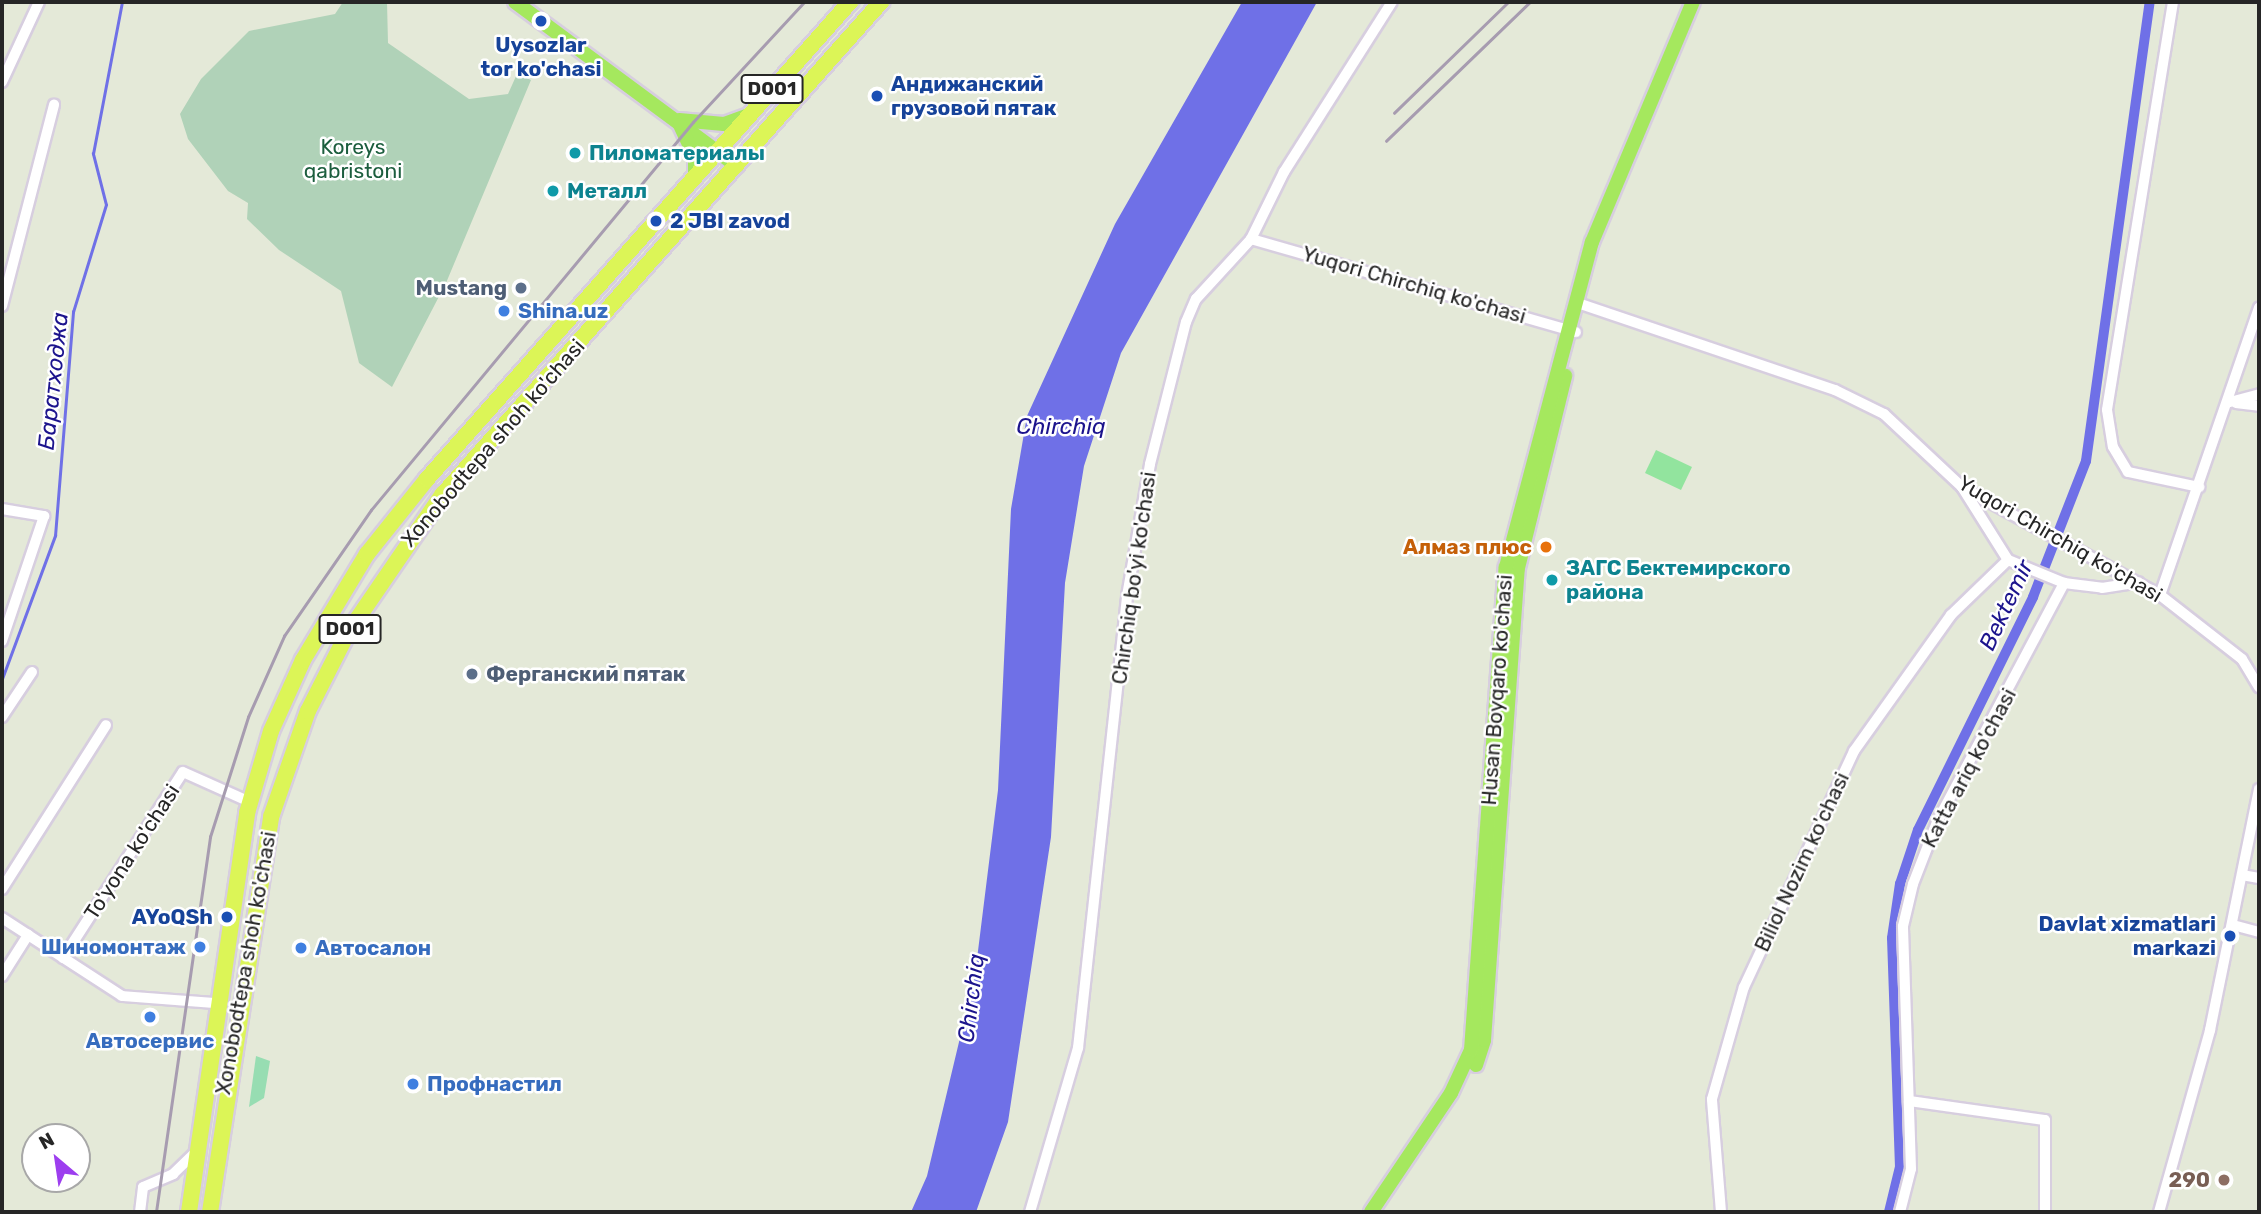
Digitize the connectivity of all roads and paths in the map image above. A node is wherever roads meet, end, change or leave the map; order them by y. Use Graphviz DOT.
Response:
graph roads {
  1 [pos="39,2"];
  2 [pos="515,2"];
  3 [pos="850,2"];
  4 [pos="881,2"];
  5 [pos="1392,2"];
  6 [pos="1693,2"];
  7 [pos="1703,2"];
  8 [pos="2173,2"];
  9 [pos="2,82"];
  10 [pos="54,105"];
  11 [pos="749,115"];
  12 [pos="678,120"];
  13 [pos="1634,144"];
  14 [pos="718,151"];
  15 [pos="737,166"];
  16 [pos="695,177"];
  17 [pos="1251,239"];
  18 [pos="1579,304"];
  19 [pos="2,306"];
  20 [pos="2259,308"];
  21 [pos="1572,331"];
  22 [pos="2259,394"];
  23 [pos="2230,402"];
  24 [pos="2259,406"];
  25 [pos="1962,487"];
  26 [pos="2199,487"];
  27 [pos="2,509"];
  28 [pos="387,529"];
  29 [pos="406,542"];
  30 [pos="2008,560"];
  31 [pos="2059,580"];
  32 [pos="2139,582"];
  33 [pos="2160,595"];
  34 [pos="2,641"];
  35 [pos="1504,648"];
  36 [pos="32,672"];
  37 [pos="2259,687"];
  38 [pos="2,717"];
  39 [pos="106,725"];
  40 [pos="2259,789"];
  41 [pos="248,808"];
  42 [pos="271,817"];
  43 [pos="2242,875"];
  44 [pos="2259,878"];
  45 [pos="2,889"];
  46 [pos="2,918"];
  47 [pos="2232,925"];
  48 [pos="2259,932"];
  49 [pos="28,936"];
  50 [pos="63,958"];
  51 [pos="2,976"];
  52 [pos="216,1003"];
  53 [pos="1909,1101"];
  54 [pos="197,1151"];
  55 [pos="140,1212"];
  56 [pos="189,1212"];
  57 [pos="210,1212"];
  58 [pos="1030,1212"];
  59 [pos="1371,1212"];
  60 [pos="1382,1212"];
  61 [pos="1721,1212"];
  62 [pos="1900,1212"];
  63 [pos="2045,1212"];
  64 [pos="2159,1212"];
  1 -- 9 [label="street"];
  2 -- 12 [label="main road"];
  3 -- 11 [label="highway, Xonobodtepa shoh ko'chasi / D001"];
  4 -- 15 [label="highway, Xonobodtepa shoh ko'chasi / D001"];
  5 -- 17 [label="street, Chirchiq bo'yi ko'chasi"];
  6 -- 13 [label="main road, Husan Boyqaro ko'chasi"];
  7 -- 13 [label="main road, Husan Boyqaro ko'chasi"];
  8 -- 26 [label="street"];
  10 -- 19 [label="street"];
  11 -- 12 [label="main road"];
  11 -- 14 [label="highway, Xonobodtepa shoh ko'chasi / D001"];
  12 -- 14 [label="main road"];
  12 -- 16 [label="main road"];
  13 -- 18 [label="main road, Husan Boyqaro ko'chasi"];
  14 -- 15 [label="main road"];
  14 -- 16 [label="highway, Xonobodtepa shoh ko'chasi / D001"];
  15 -- 29 [label="highway, Xonobodtepa shoh ko'chasi / D001"];
  16 -- 28 [label="highway, Xonobodtepa shoh ko'chasi / D001"];
  17 -- 21 [label="street, Yuqori Chirchiq ko'chasi"];
  17 -- 58 [label="street, Chirchiq bo'yi ko'chasi"];
  18 -- 21 [label="main road, Husan Boyqaro ko'chasi"];
  18 -- 25 [label="street, Yuqori Chirchiq ko'chasi"];
  20 -- 23 [label="street"];
  21 -- 35 [label="main road, Husan Boyqaro ko'chasi"];
  22 -- 23 [label="street"];
  23 -- 24 [label="street"];
  23 -- 26 [label="street"];
  25 -- 30 [label="street"];
  25 -- 32 [label="street, Yuqori Chirchiq ko'chasi"];
  26 -- 33 [label="street"];
  27 -- 34 [label="street"];
  28 -- 29 [label="highway"];
  28 -- 41 [label="highway, Xonobodtepa shoh ko'chasi / D001"];
  29 -- 42 [label="highway, Xonobodtepa shoh ko'chasi / D001"];
  30 -- 31 [label="street"];
  30 -- 61 [label="street, Biliol Nozim ko'chasi"];
  31 -- 32 [label="street"];
  31 -- 53 [label="street, Katta ariq ko'chasi"];
  32 -- 33 [label="street, Yuqori Chirchiq ko'chasi"];
  33 -- 37 [label="street, Yuqori Chirchiq ko'chasi"];
  35 -- 59 [label="main road, Husan Boyqaro ko'chasi"];
  35 -- 60 [label="main road, Husan Boyqaro ko'chasi"];
  36 -- 38 [label="street"];
  39 -- 45 [label="street"];
  40 -- 43 [label="street"];
  41 -- 42 [label="highway"];
  41 -- 50 [label="street, To'yona ko'chasi"];
  41 -- 52 [label="highway, Xonobodtepa shoh ko'chasi / D001"];
  42 -- 57 [label="highway, Xonobodtepa shoh ko'chasi / D001"];
  43 -- 44 [label="street"];
  43 -- 47 [label="street"];
  46 -- 49 [label="street"];
  47 -- 48 [label="street"];
  47 -- 64 [label="street"];
  49 -- 50 [label="street"];
  49 -- 51 [label="street"];
  50 -- 52 [label="street"];
  52 -- 54 [label="highway, Xonobodtepa shoh ko'chasi / D001"];
  53 -- 62 [label="street, Katta ariq ko'chasi"];
  53 -- 63 [label="street"];
  54 -- 55 [label="street"];
  54 -- 56 [label="highway, Xonobodtepa shoh ko'chasi / D001"];
}
